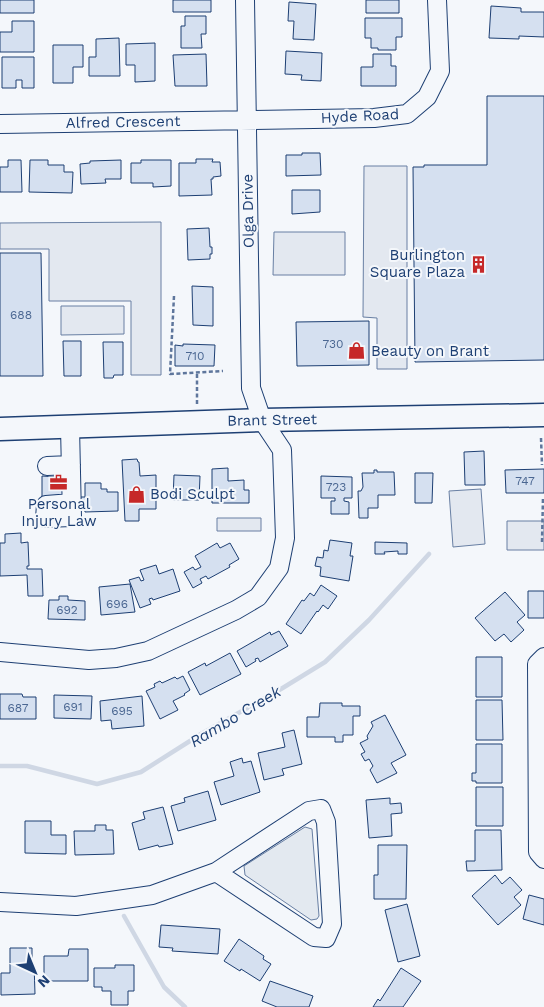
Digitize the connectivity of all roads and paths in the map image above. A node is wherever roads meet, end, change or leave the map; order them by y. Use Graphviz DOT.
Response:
graph roads {
  1 [pos="244,0"];
  2 [pos="437,0"];
  3 [pos="246,120"];
  4 [pos="0,124"];
  5 [pos="174,296"];
  6 [pos="223,371"];
  7 [pos="197,373"];
  8 [pos="544,415"];
  9 [pos="262,420"];
  10 [pos="197,422"];
  11 [pos="70,426"];
  12 [pos="0,429"];
  13 [pos="541,438"];
  14 [pos="542,464"];
  15 [pos="71,465"];
  16 [pos="47,466"];
  17 [pos="543,498"];
  18 [pos="72,502"];
  19 [pos="542,542"];
  20 [pos="0,652"];
  21 [pos="544,657"];
  22 [pos="544,859"];
  23 [pos="216,872"];
  24 [pos="0,902"];
  1 -- 3 [label="street, Olga Drive"];
  2 -- 3 [label="street, Hyde Road"];
  3 -- 4 [label="street, Alfred Crescent"];
  3 -- 9 [label="street, Olga Drive"];
  5 -- 7 [label="path"];
  6 -- 7 [label="path"];
  7 -- 10 [label="path"];
  8 -- 9 [label="main road, Brant Street"];
  9 -- 10 [label="main road, Brant Street"];
  9 -- 20 [label="street, Olga Drive"];
  10 -- 11 [label="main road, Brant Street"];
  11 -- 12 [label="main road, Brant Street"];
  11 -- 15 [label="street"];
  13 -- 14 [label="path"];
  15 -- 16 [label="street"];
  15 -- 18 [label="street"];
  17 -- 19 [label="path"];
  21 -- 22 [label="street"];
  23 -- 23 [label="street"];
  23 -- 24 [label="street"];
}
